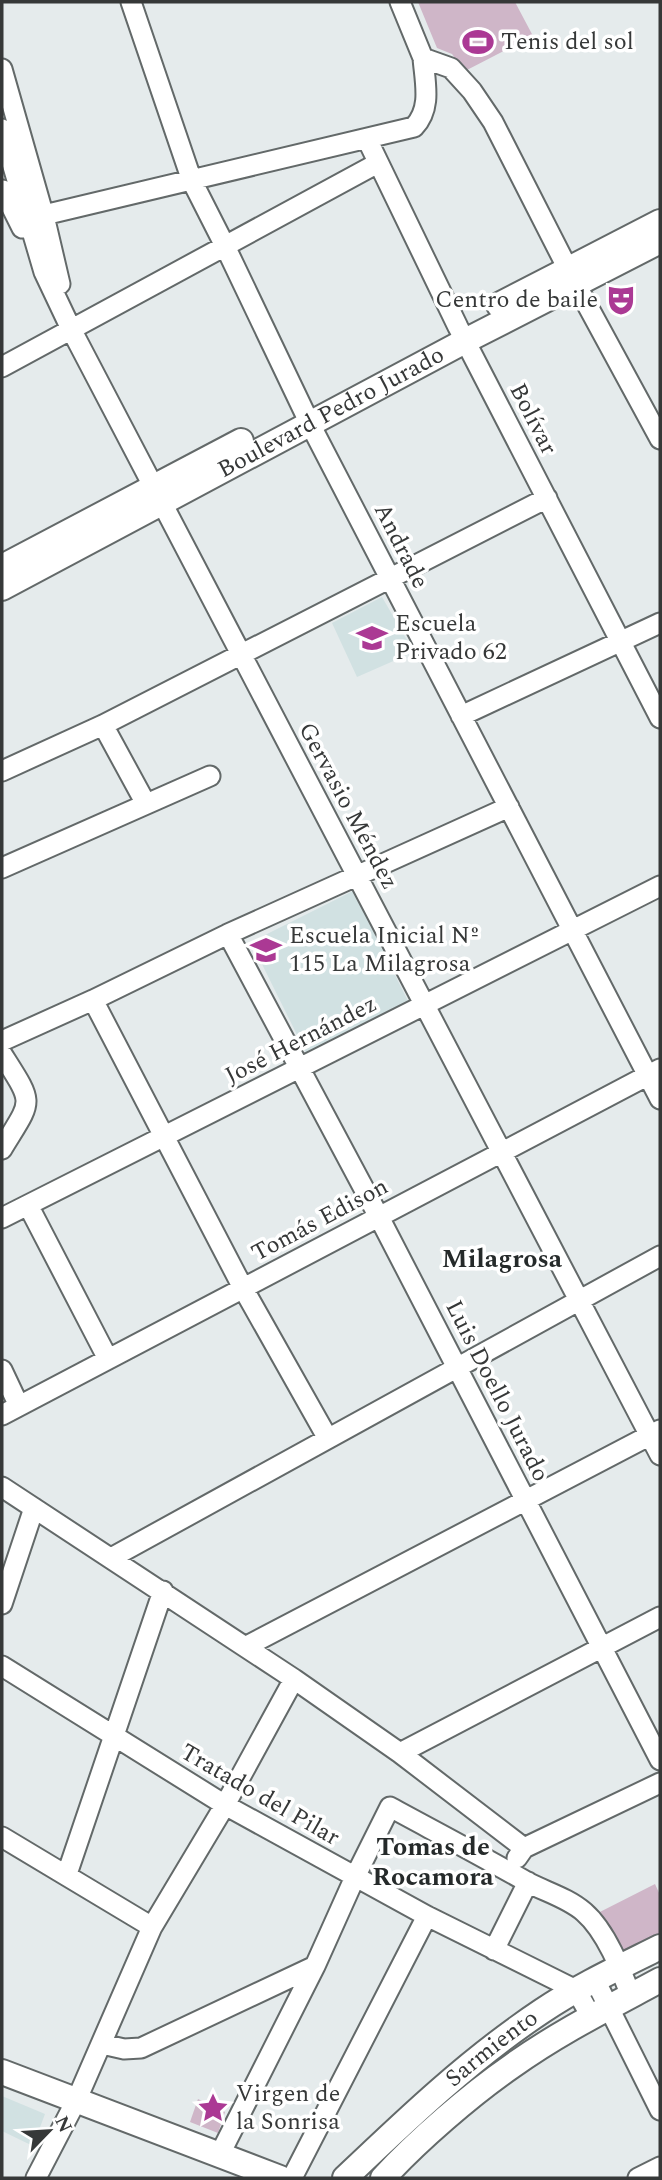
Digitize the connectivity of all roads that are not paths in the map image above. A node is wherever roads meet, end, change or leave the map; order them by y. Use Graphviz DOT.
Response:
graph roads {
  1 [pos="131,2"];
  2 [pos="400,2"];
  3 [pos="423,58"];
  4 [pos="2,69"];
  5 [pos="2,129"];
  6 [pos="368,139"];
  7 [pos="378,163"];
  8 [pos="192,181"];
  9 [pos="14,185"];
  10 [pos="44,215"];
  11 [pos="660,222"];
  12 [pos="660,241"];
  13 [pos="225,246"];
  14 [pos="572,277"];
  15 [pos="71,329"];
  16 [pos="461,334"];
  17 [pos="2,367"];
  18 [pos="306,416"];
  19 [pos="660,439"];
  20 [pos="157,495"];
  21 [pos="547,499"];
  22 [pos="2,567"];
  23 [pos="389,577"];
  24 [pos="2,587"];
  25 [pos="660,623"];
  26 [pos="621,642"];
  27 [pos="241,654"];
  28 [pos="461,716"];
  29 [pos="660,718"];
  30 [pos="103,725"];
  31 [pos="2,771"];
  32 [pos="210,776"];
  33 [pos="146,804"];
  34 [pos="509,807"];
  35 [pos="2,868"];
  36 [pos="358,877"];
  37 [pos="660,886"];
  38 [pos="573,930"];
  39 [pos="228,934"];
  40 [pos="93,1000"];
  41 [pos="425,1005"];
  42 [pos="2,1041"];
  43 [pos="2,1054"];
  44 [pos="300,1068"];
  45 [pos="654,1072"];
  46 [pos="660,1099"];
  47 [pos="164,1136"];
  48 [pos="2,1149"];
  49 [pos="502,1152"];
  50 [pos="27,1205"];
  51 [pos="379,1217"];
  52 [pos="2,1218"];
  53 [pos="660,1256"];
  54 [pos="243,1289"];
  55 [pos="579,1300"];
  56 [pos="108,1359"];
  57 [pos="457,1367"];
  58 [pos="2,1370"];
  59 [pos="10,1410"];
  60 [pos="655,1433"];
  61 [pos="327,1437"];
  62 [pos="660,1455"];
  63 [pos="2,1487"];
  64 [pos="526,1500"];
  65 [pos="34,1508"];
  66 [pos="111,1558"];
  67 [pos="163,1591"];
  68 [pos="2,1604"];
  69 [pos="660,1617"];
  70 [pos="247,1646"];
  71 [pos="602,1647"];
  72 [pos="2,1666"];
  73 [pos="294,1679"];
  74 [pos="113,1737"];
  75 [pos="400,1753"];
  76 [pos="660,1760"];
  77 [pos="660,1783"];
  78 [pos="225,1805"];
  79 [pos="2,1837"];
  80 [pos="524,1848"];
  81 [pos="509,1870"];
  82 [pos="67,1874"];
  83 [pos="355,1877"];
  84 [pos="528,1882"];
  85 [pos="427,1916"];
  86 [pos="152,1927"];
  87 [pos="660,1947"];
  88 [pos="494,1950"];
  89 [pos="315,1966"];
  90 [pos="620,1967"];
  91 [pos="660,1980"];
  92 [pos="586,1985"];
  93 [pos="610,2007"];
  94 [pos="102,2044"];
  95 [pos="2,2072"];
  96 [pos="77,2099"];
  97 [pos="660,2110"];
  98 [pos="219,2157"];
  99 [pos="660,2167"];
  100 [pos="36,2178"];
  101 [pos="280,2178"];
  102 [pos="292,2178"];
  103 [pos="345,2178"];
  104 [pos="383,2178"];
  105 [pos="638,2178"];
  1 -- 8 [label="street, Andrade"];
  2 -- 3 [label="street"];
  3 -- 6 [label="street"];
  3 -- 14 [label="street"];
  4 -- 9 [label="street, Gervasio Méndez"];
  5 -- 9 [label="street, Gervasio Méndez"];
  6 -- 7 [label="street, Bolívar"];
  6 -- 8 [label="street"];
  7 -- 13 [label="street"];
  7 -- 16 [label="street, Bolívar"];
  8 -- 10 [label="street"];
  8 -- 13 [label="street, Andrade"];
  9 -- 10 [label="street, Gervasio Méndez"];
  9 -- 15 [label="street, Gervasio Méndez"];
  10 -- 15 [label="street, Gervasio Méndez"];
  11 -- 14 [label="main road, Boulevard Pedro Jurado"];
  12 -- 14 [label="main road, Boulevard Pedro Jurado"];
  13 -- 15 [label="street"];
  13 -- 18 [label="street, Andrade"];
  14 -- 16 [label="main road, Boulevard Pedro Jurado"];
  14 -- 19 [label="street"];
  15 -- 17 [label="street"];
  15 -- 20 [label="street, Gervasio Méndez"];
  16 -- 18 [label="main road, Boulevard Pedro Jurado"];
  16 -- 21 [label="street, Bolívar"];
  18 -- 20 [label="main road, Boulevard Pedro Jurado"];
  18 -- 23 [label="street, Andrade"];
  20 -- 22 [label="main road, Boulevard Pedro Jurado"];
  20 -- 24 [label="main road, Boulevard Pedro Jurado"];
  20 -- 27 [label="street, Gervasio Méndez"];
  21 -- 23 [label="street"];
  21 -- 26 [label="street, Bolívar"];
  23 -- 27 [label="street"];
  23 -- 28 [label="street, Andrade"];
  25 -- 26 [label="street"];
  26 -- 28 [label="street"];
  26 -- 29 [label="street, Bolívar"];
  27 -- 30 [label="street"];
  27 -- 36 [label="street, Gervasio Méndez"];
  28 -- 34 [label="street, Andrade"];
  30 -- 31 [label="street"];
  30 -- 33 [label="street"];
  32 -- 33 [label="street"];
  33 -- 35 [label="street"];
  34 -- 36 [label="street"];
  34 -- 38 [label="street, Andrade"];
  36 -- 39 [label="street"];
  36 -- 41 [label="street, Gervasio Méndez"];
  37 -- 38 [label="street, José Hernández"];
  38 -- 41 [label="street, José Hernández"];
  38 -- 45 [label="street, Andrade"];
  39 -- 40 [label="street"];
  39 -- 44 [label="street, Luis Doello Jurado"];
  40 -- 42 [label="street"];
  40 -- 47 [label="street"];
  41 -- 44 [label="street, José Hernández"];
  41 -- 49 [label="street, Gervasio Méndez"];
  43 -- 48 [label="street"];
  44 -- 47 [label="street, José Hernández"];
  44 -- 51 [label="street, Luis Doello Jurado"];
  45 -- 46 [label="street, Andrade"];
  45 -- 49 [label="street, Tomás Edison"];
  47 -- 50 [label="street, José Hernández"];
  47 -- 54 [label="street"];
  49 -- 51 [label="street, Tomás Edison"];
  49 -- 55 [label="street, Gervasio Méndez"];
  50 -- 52 [label="street, José Hernández"];
  50 -- 56 [label="street"];
  51 -- 54 [label="street, Tomás Edison"];
  51 -- 57 [label="street, Luis Doello Jurado"];
  53 -- 55 [label="street"];
  54 -- 56 [label="street, Tomás Edison"];
  54 -- 61 [label="street"];
  55 -- 57 [label="street"];
  55 -- 60 [label="street, Gervasio Méndez"];
  56 -- 59 [label="street, Tomás Edison"];
  57 -- 61 [label="street"];
  57 -- 64 [label="street, Luis Doello Jurado"];
  58 -- 59 [label="street"];
  60 -- 62 [label="street, Gervasio Méndez"];
  60 -- 64 [label="street"];
  61 -- 66 [label="street"];
  63 -- 65 [label="street"];
  64 -- 70 [label="street"];
  64 -- 71 [label="street, Luis Doello Jurado"];
  65 -- 66 [label="street"];
  65 -- 68 [label="street"];
  66 -- 67 [label="street"];
  67 -- 70 [label="street"];
  67 -- 74 [label="street"];
  69 -- 71 [label="street"];
  70 -- 73 [label="street"];
  71 -- 75 [label="street"];
  71 -- 76 [label="street, Luis Doello Jurado"];
  72 -- 74 [label="street, Tratado del Pilar"];
  73 -- 75 [label="street"];
  73 -- 78 [label="street"];
  74 -- 78 [label="street, Tratado del Pilar"];
  74 -- 82 [label="street"];
  75 -- 80 [label="street"];
  77 -- 80 [label="street"];
  78 -- 83 [label="street, Tratado del Pilar"];
  78 -- 86 [label="street"];
  79 -- 82 [label="street"];
  80 -- 81 [label="street"];
  81 -- 83 [label="street"];
  81 -- 84 [label="street"];
  82 -- 86 [label="street"];
  83 -- 85 [label="street, Tratado del Pilar"];
  83 -- 89 [label="street"];
  84 -- 88 [label="street"];
  84 -- 90 [label="street"];
  85 -- 88 [label="street, Tratado del Pilar"];
  85 -- 102 [label="street"];
  86 -- 94 [label="street"];
  87 -- 90 [label="main road, Sarmiento"];
  88 -- 92 [label="street, Tratado del Pilar"];
  89 -- 94 [label="street"];
  89 -- 98 [label="street"];
  90 -- 92 [label="main road, Sarmiento"];
  90 -- 93 [label="street"];
  91 -- 93 [label="main road, Sarmiento"];
  92 -- 93 [label="street"];
  92 -- 103 [label="main road, Sarmiento"];
  93 -- 97 [label="street"];
  93 -- 104 [label="main road, Sarmiento"];
  94 -- 96 [label="street"];
  95 -- 96 [label="main road"];
  96 -- 98 [label="main road"];
  96 -- 100 [label="street"];
  98 -- 101 [label="main road"];
  99 -- 105 [label="street"];
}
